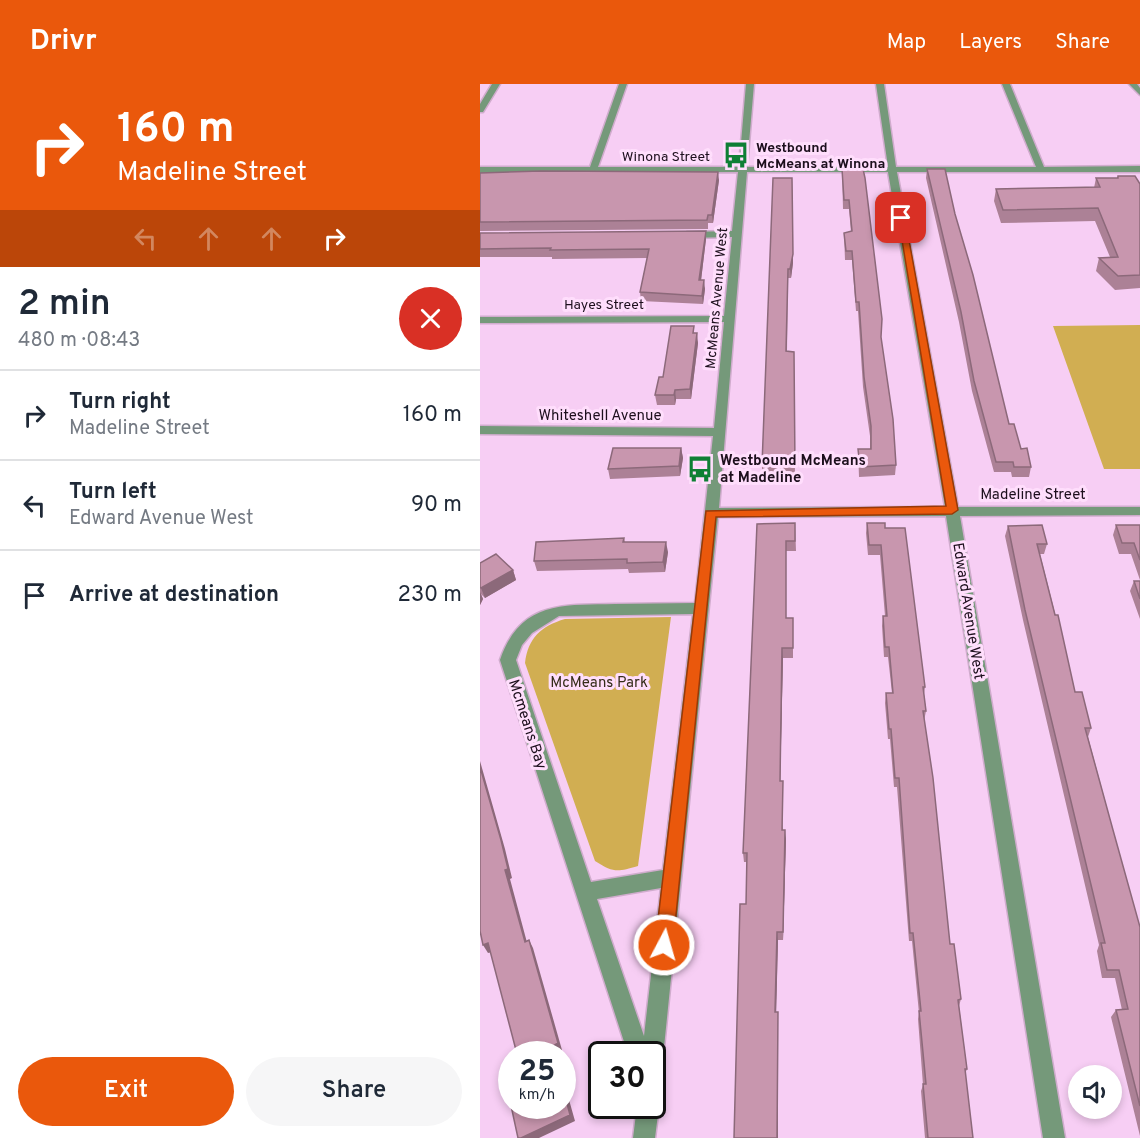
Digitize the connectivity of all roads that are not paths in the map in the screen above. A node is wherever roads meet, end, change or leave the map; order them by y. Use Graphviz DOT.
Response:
graph roads {
  1 [pos="496,84"];
  2 [pos="623,84"];
  3 [pos="750,84"];
  4 [pos="880,84"];
  5 [pos="1006,84"];
  6 [pos="1133,84"];
  7 [pos="1140,93"];
  8 [pos="480,110"];
  9 [pos="1041,169"];
  10 [pos="1140,169"];
  11 [pos="480,170"];
  12 [pos="593,170"];
  13 [pos="742,170"];
  14 [pos="892,170"];
  15 [pos="736,234"];
  16 [pos="675,235"];
  17 [pos="729,318"];
  18 [pos="480,320"];
  19 [pos="480,430"];
  20 [pos="720,432"];
  21 [pos="952,510"];
  22 [pos="1140,510"];
  23 [pos="710,513"];
  24 [pos="701,608"];
  25 [pos="670,878"];
  26 [pos="585,892"];
  27 [pos="635,1041"];
  28 [pos="654,1041"];
  29 [pos="646,1119"];
  30 [pos="644,1138"];
  31 [pos="1054,1138"];
  1 -- 8 [label="street"];
  2 -- 12 [label="street"];
  3 -- 13 [label="street, McMeans Avenue West"];
  4 -- 14 [label="street, Edward Avenue West"];
  5 -- 9 [label="street"];
  6 -- 7 [label="street"];
  9 -- 10 [label="street, Winona Street"];
  9 -- 14 [label="street, Winona Street"];
  11 -- 12 [label="street, Winona Street"];
  12 -- 13 [label="street, Winona Street"];
  13 -- 14 [label="street, Winona Street"];
  13 -- 15 [label="street, McMeans Avenue West"];
  14 -- 21 [label="street, Edward Avenue West"];
  15 -- 16 [label="street"];
  15 -- 17 [label="street, McMeans Avenue West"];
  17 -- 18 [label="street, Hayes Street"];
  17 -- 20 [label="street, McMeans Avenue West"];
  19 -- 20 [label="street, Whiteshell Avenue"];
  20 -- 23 [label="street, McMeans Avenue West"];
  21 -- 22 [label="street, Madeline Street"];
  21 -- 23 [label="street, Madeline Street"];
  21 -- 31 [label="street, Edward Avenue West"];
  23 -- 24 [label="street"];
  24 -- 25 [label="street"];
  24 -- 26 [label="street, Mcmeans Bay"];
  25 -- 26 [label="street"];
  25 -- 28 [label="street"];
  26 -- 27 [label="street, Mcmeans Bay"];
  29 -- 30 [label="street"];
}
